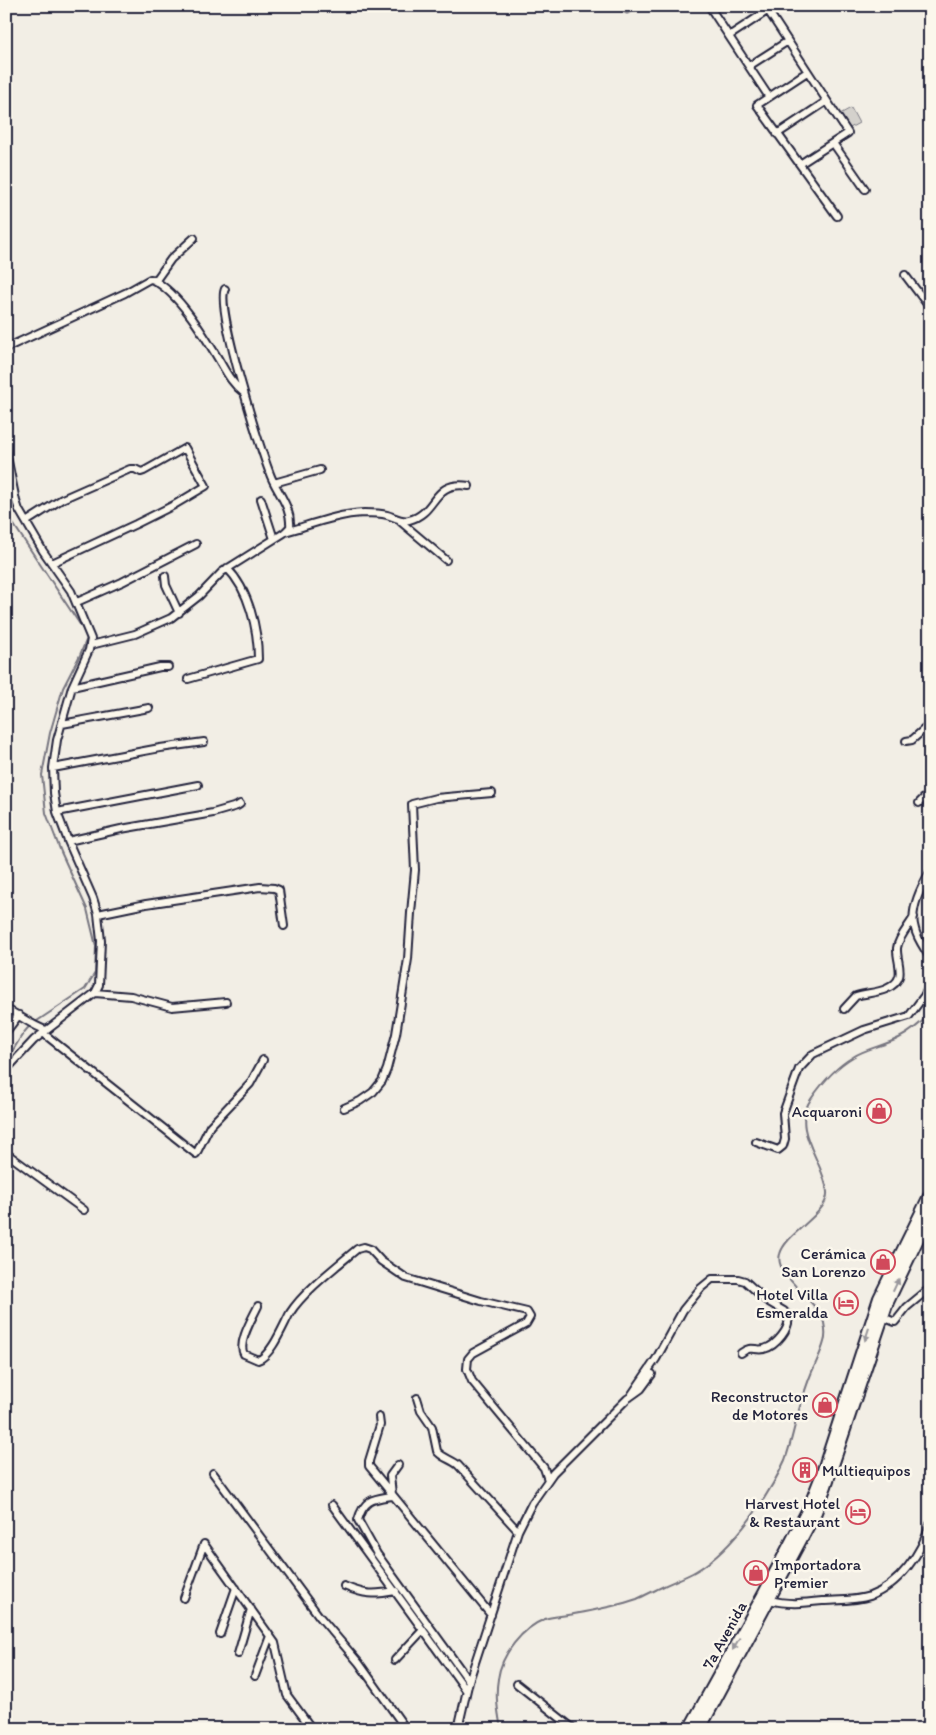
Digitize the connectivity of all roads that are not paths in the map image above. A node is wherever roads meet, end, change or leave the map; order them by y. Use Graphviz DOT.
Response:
graph roads {
  1 [pos="624,6"];
  2 [pos="632,6"];
  3 [pos="710,6"];
  4 [pos="766,8"];
  5 [pos="729,36"];
  6 [pos="788,41"];
  7 [pos="749,66"];
  8 [pos="807,72"];
  9 [pos="769,97"];
  10 [pos="827,101"];
  11 [pos="777,134"];
  12 [pos="833,142"];
  13 [pos="800,164"];
  14 [pos="865,189"];
  15 [pos="837,216"];
  16 [pos="194,238"];
  17 [pos="905,275"];
  18 [pos="150,279"];
  19 [pos="225,289"];
  20 [pos="930,308"];
  21 [pos="6,348"];
  22 [pos="244,393"];
  23 [pos="6,451"];
  24 [pos="320,470"];
  25 [pos="274,483"];
  26 [pos="469,486"];
  27 [pos="261,499"];
  28 [pos="396,518"];
  29 [pos="26,522"];
  30 [pos="284,533"];
  31 [pos="274,539"];
  32 [pos="196,544"];
  33 [pos="446,560"];
  34 [pos="52,562"];
  35 [pos="227,568"];
  36 [pos="165,576"];
  37 [pos="77,602"];
  38 [pos="179,613"];
  39 [pos="91,645"];
  40 [pos="168,667"];
  41 [pos="188,679"];
  42 [pos="72,687"];
  43 [pos="149,708"];
  44 [pos="62,724"];
  45 [pos="930,724"];
  46 [pos="204,742"];
  47 [pos="906,742"];
  48 [pos="53,768"];
  49 [pos="198,785"];
  50 [pos="930,792"];
  51 [pos="492,793"];
  52 [pos="919,803"];
  53 [pos="240,804"];
  54 [pos="57,812"];
  55 [pos="68,841"];
  56 [pos="930,872"];
  57 [pos="98,914"];
  58 [pos="914,917"];
  59 [pos="284,926"];
  60 [pos="930,958"];
  61 [pos="930,985"];
  62 [pos="95,993"];
  63 [pos="226,1002"];
  64 [pos="6,1009"];
  65 [pos="844,1009"];
  66 [pos="21,1016"];
  67 [pos="44,1031"];
  68 [pos="6,1032"];
  69 [pos="264,1060"];
  70 [pos="6,1070"];
  71 [pos="344,1108"];
  72 [pos="756,1142"];
  73 [pos="6,1153"];
  74 [pos="930,1194"];
  75 [pos="84,1210"];
  76 [pos="930,1214"];
  77 [pos="930,1288"];
  78 [pos="258,1306"];
  79 [pos="878,1316"];
  80 [pos="741,1352"];
  81 [pos="652,1374"];
  82 [pos="417,1398"];
  83 [pos="630,1398"];
  84 [pos="379,1417"];
  85 [pos="398,1465"];
  86 [pos="213,1472"];
  87 [pos="548,1480"];
  88 [pos="392,1496"];
  89 [pos="332,1506"];
  90 [pos="930,1524"];
  91 [pos="518,1531"];
  92 [pos="344,1586"];
  93 [pos="236,1588"];
  94 [pos="396,1591"];
  95 [pos="184,1598"];
  96 [pos="770,1600"];
  97 [pos="251,1609"];
  98 [pos="491,1614"];
  99 [pos="423,1630"];
  100 [pos="220,1634"];
  101 [pos="270,1636"];
  102 [pos="238,1654"];
  103 [pos="396,1660"];
  104 [pos="255,1676"];
  105 [pos="469,1681"];
  106 [pos="517,1684"];
  107 [pos="466,1690"];
  108 [pos="312,1729"];
  109 [pos="406,1729"];
  110 [pos="458,1729"];
  111 [pos="574,1729"];
  112 [pos="689,1729"];
  113 [pos="700,1729"];
  1 -- 2 [label="street"];
  3 -- 5 [label="street"];
  4 -- 5 [label="street"];
  4 -- 6 [label="street"];
  5 -- 7 [label="street"];
  6 -- 7 [label="street"];
  6 -- 8 [label="street"];
  7 -- 9 [label="street"];
  8 -- 9 [label="street"];
  8 -- 10 [label="street"];
  9 -- 11 [label="street"];
  10 -- 11 [label="street"];
  10 -- 12 [label="street"];
  11 -- 13 [label="street"];
  12 -- 13 [label="street"];
  12 -- 14 [label="street"];
  13 -- 15 [label="street"];
  16 -- 18 [label="street"];
  17 -- 20 [label="street"];
  18 -- 21 [label="street"];
  18 -- 22 [label="street"];
  19 -- 22 [label="street"];
  22 -- 25 [label="street"];
  23 -- 29 [label="street"];
  24 -- 25 [label="street"];
  25 -- 30 [label="street"];
  26 -- 28 [label="street"];
  27 -- 31 [label="street"];
  28 -- 30 [label="street"];
  28 -- 33 [label="street"];
  29 -- 34 [label="street"];
  29 -- 34 [label="street"];
  30 -- 31 [label="street"];
  31 -- 35 [label="street"];
  32 -- 37 [label="street"];
  34 -- 37 [label="street"];
  35 -- 38 [label="street"];
  35 -- 41 [label="street"];
  36 -- 38 [label="street"];
  37 -- 39 [label="street"];
  38 -- 39 [label="street"];
  39 -- 42 [label="street"];
  40 -- 42 [label="street"];
  42 -- 44 [label="street"];
  43 -- 44 [label="street"];
  44 -- 48 [label="street"];
  45 -- 47 [label="street"];
  46 -- 48 [label="street"];
  48 -- 54 [label="street"];
  49 -- 54 [label="street"];
  50 -- 52 [label="street"];
  51 -- 71 [label="street"];
  53 -- 55 [label="street"];
  54 -- 55 [label="street"];
  55 -- 57 [label="street"];
  56 -- 58 [label="street"];
  57 -- 59 [label="street"];
  57 -- 62 [label="street"];
  58 -- 60 [label="street"];
  58 -- 65 [label="street"];
  61 -- 72 [label="street"];
  62 -- 63 [label="street"];
  62 -- 67 [label="street"];
  64 -- 66 [label="street"];
  66 -- 67 [label="street"];
  66 -- 68 [label="street"];
  67 -- 69 [label="street"];
  67 -- 70 [label="street"];
  73 -- 75 [label="street"];
  74 -- 79 [label="main road, 7a Avenida"];
  79 -- 76 [label="main road, 7a Avenida, one-way"];
  77 -- 79 [label="street"];
  78 -- 87 [label="street"];
  79 -- 96 [label="main road, 7a Avenida"];
  79 -- 112 [label="main road, 7a Avenida, one-way"];
  80 -- 83 [label="street"];
  81 -- 83 [label="street"];
  82 -- 91 [label="street"];
  83 -- 87 [label="street"];
  84 -- 88 [label="street"];
  85 -- 88 [label="street"];
  86 -- 109 [label="street"];
  87 -- 91 [label="street"];
  88 -- 98 [label="street"];
  88 -- 105 [label="street"];
  89 -- 94 [label="street"];
  90 -- 96 [label="street"];
  91 -- 98 [label="street"];
  92 -- 94 [label="street"];
  93 -- 95 [label="street"];
  93 -- 97 [label="street"];
  93 -- 100 [label="street"];
  94 -- 99 [label="street"];
  96 -- 113 [label="main road, 7a Avenida"];
  97 -- 101 [label="street"];
  97 -- 102 [label="street"];
  98 -- 105 [label="street"];
  99 -- 103 [label="street"];
  99 -- 107 [label="street"];
  101 -- 104 [label="street"];
  101 -- 108 [label="street"];
  105 -- 107 [label="street"];
  106 -- 111 [label="street"];
  107 -- 110 [label="street"];
}
